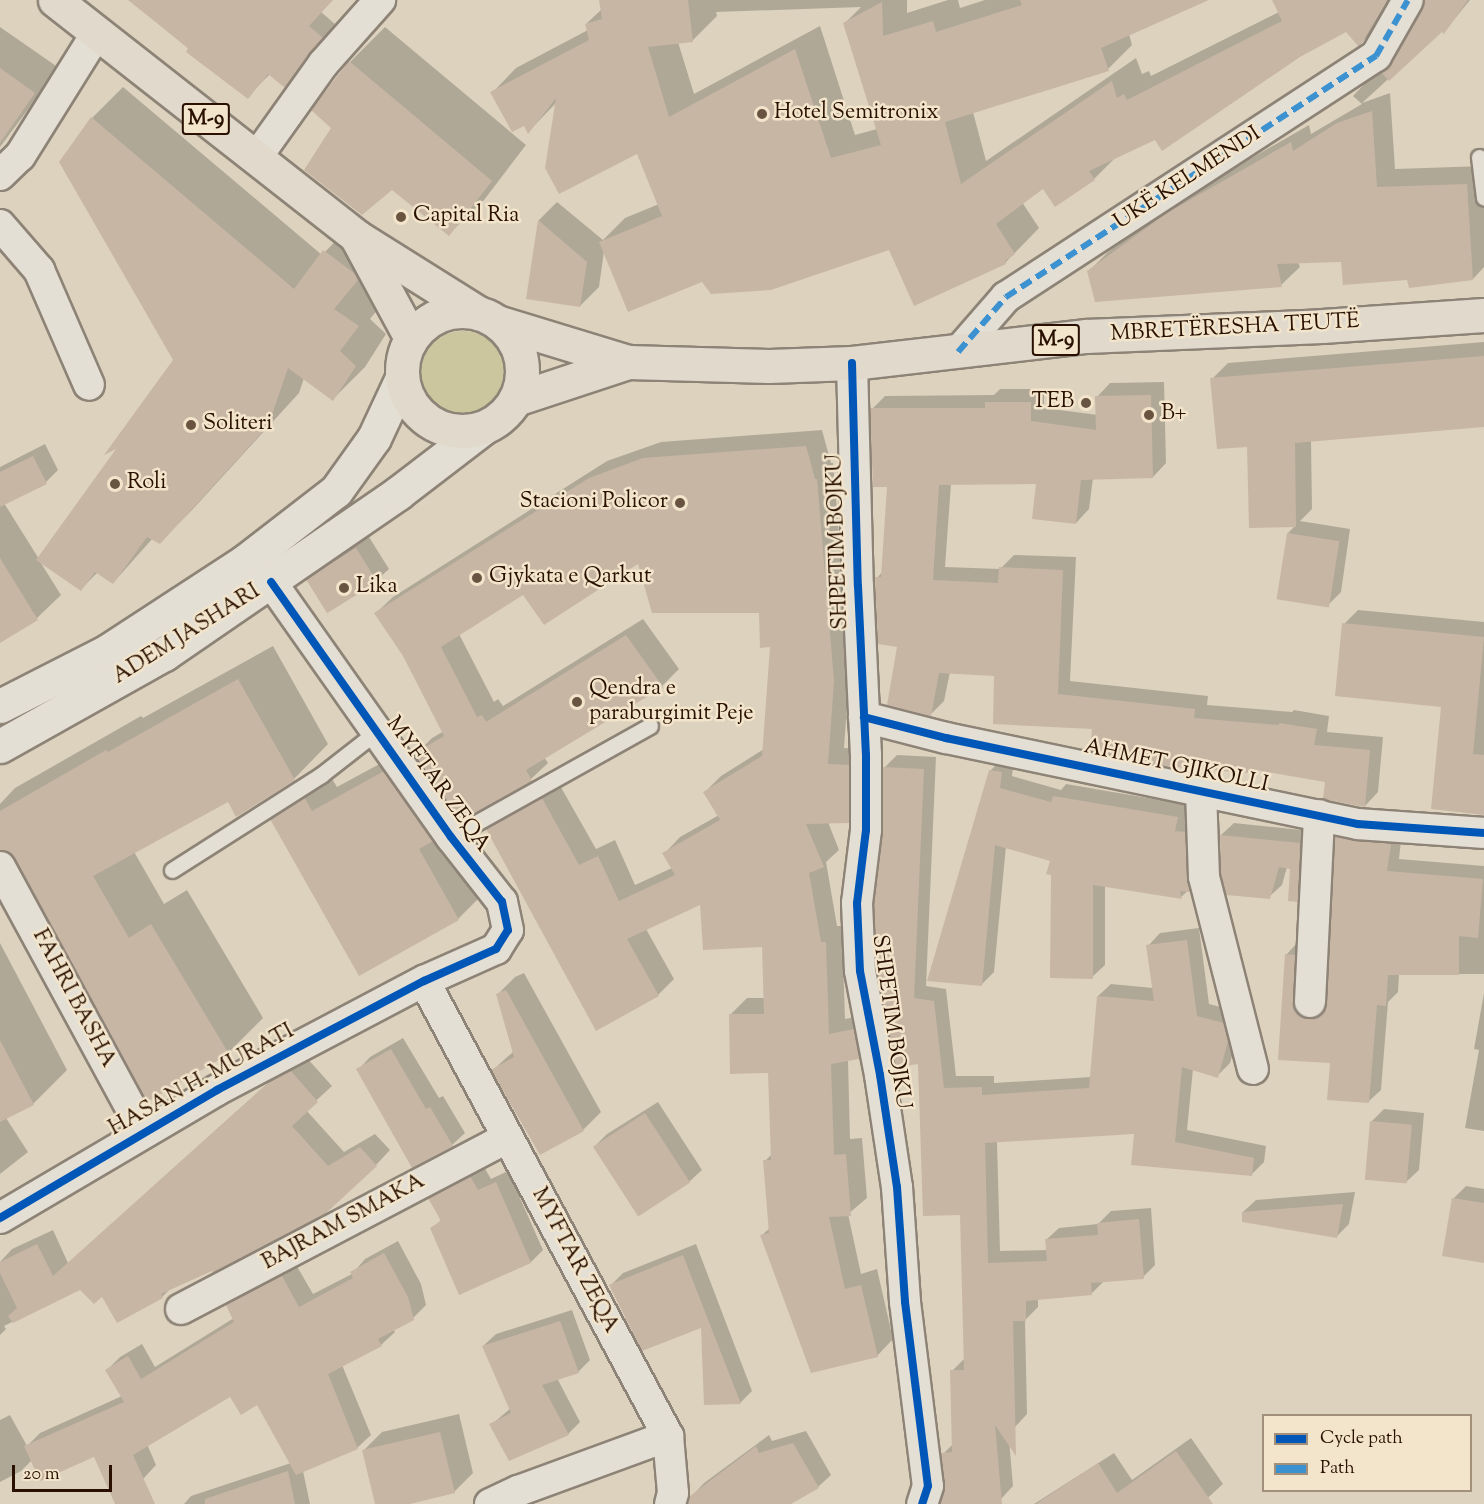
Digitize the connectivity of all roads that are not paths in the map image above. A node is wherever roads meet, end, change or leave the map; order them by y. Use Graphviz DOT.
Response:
graph roads {
  1 [pos="55,0"];
  2 [pos="380,0"];
  3 [pos="1408,0"];
  4 [pos="97,33"];
  5 [pos="1479,157"];
  6 [pos="256,158"];
  7 [pos="0,175"];
  8 [pos="1484,198"];
  9 [pos="0,225"];
  10 [pos="357,237"];
  11 [pos="1484,315"];
  12 [pos="487,318"];
  13 [pos="411,338"];
  14 [pos="958,352"];
  15 [pos="628,362"];
  16 [pos="852,363"];
  17 [pos="401,380"];
  18 [pos="89,385"];
  19 [pos="516,399"];
  20 [pos="483,428"];
  21 [pos="271,582"];
  22 [pos="0,706"];
  23 [pos="864,717"];
  24 [pos="650,726"];
  25 [pos="376,732"];
  26 [pos="0,746"];
  27 [pos="1201,790"];
  28 [pos="1319,815"];
  29 [pos="1484,833"];
  30 [pos="451,837"];
  31 [pos="0,867"];
  32 [pos="172,870"];
  33 [pos="424,981"];
  34 [pos="1310,1002"];
  35 [pos="1253,1069"];
  36 [pos="144,1132"];
  37 [pos="508,1137"];
  38 [pos="0,1218"];
  39 [pos="181,1309"];
  40 [pos="668,1436"];
  41 [pos="490,1504"];
  42 [pos="670,1504"];
  43 [pos="922,1504"];
  1 -- 4 [label="main road, M-9"];
  2 -- 6 [label="street"];
  3 -- 14 [label="street, UKË KELMENDI"];
  4 -- 6 [label="main road, M-9"];
  4 -- 7 [label="street"];
  5 -- 8 [label="lane"];
  6 -- 10 [label="main road, M-9"];
  9 -- 18 [label="street"];
  10 -- 12 [label="main road, M-9"];
  10 -- 13 [label="main road, M-9"];
  11 -- 14 [label="main road, MBRETËRESHA TEUTË / M-9"];
  12 -- 13 [label="main road, M-9"];
  12 -- 15 [label="main road, MBRETËRESHA TEUTË / M-9"];
  12 -- 19 [label="main road, M-9"];
  13 -- 17 [label="main road, M-9"];
  14 -- 16 [label="main road, MBRETËRESHA TEUTË / M-9"];
  15 -- 16 [label="main road, MBRETËRESHA TEUTË / M-9"];
  15 -- 19 [label="main road, MBRETËRESHA TEUTË / M-9"];
  16 -- 23 [label="street, SHPETIM BOJKU"];
  17 -- 20 [label="main road"];
  17 -- 22 [label="main road, ADEM JASHARI"];
  19 -- 20 [label="main road, M-9"];
  20 -- 21 [label="main road, ADEM JASHARI"];
  21 -- 25 [label="street, MYFTAR ZEQA"];
  21 -- 26 [label="main road, ADEM JASHARI"];
  23 -- 27 [label="street, AHMET GJIKOLLI"];
  23 -- 43 [label="street, SHPETIM BOJKU"];
  24 -- 30 [label="lane"];
  25 -- 30 [label="street, MYFTAR ZEQA"];
  25 -- 32 [label="lane"];
  27 -- 28 [label="street, AHMET GJIKOLLI"];
  27 -- 35 [label="street, AHMET GJIKOLLI"];
  28 -- 29 [label="street, AHMET GJIKOLLI"];
  28 -- 34 [label="street"];
  30 -- 33 [label="street, MYFTAR ZEQA"];
  31 -- 36 [label="street, FAHRI BASHA"];
  33 -- 36 [label="street, HASAN H. MURATI"];
  33 -- 37 [label="street, MYFTAR ZEQA"];
  36 -- 38 [label="street, HASAN H. MURATI"];
  37 -- 39 [label="street, BAJRAM SMAKA"];
  37 -- 40 [label="street, MYFTAR ZEQA"];
  40 -- 41 [label="street"];
  40 -- 42 [label="street, MYFTAR ZEQA"];
}
